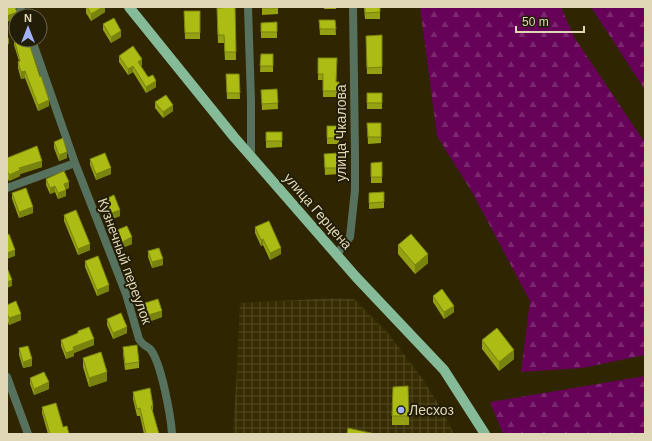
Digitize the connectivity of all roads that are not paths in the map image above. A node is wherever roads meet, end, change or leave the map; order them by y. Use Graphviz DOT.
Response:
graph roads {
  1 [pos="129,7"];
  2 [pos="248,7"];
  3 [pos="353,7"];
  4 [pos="35,48"];
  5 [pos="251,156"];
  6 [pos="75,163"];
  7 [pos="7,188"];
  8 [pos="337,254"];
  9 [pos="7,377"];
  10 [pos="28,434"];
  11 [pos="172,434"];
  12 [pos="485,434"];
  1 -- 5 [label="main road, улица Герцена"];
  2 -- 5 [label="street"];
  3 -- 8 [label="street, улица Чкалова"];
  4 -- 6 [label="street, Кузнечный переулок"];
  5 -- 8 [label="main road, улица Герцена"];
  6 -- 7 [label="street"];
  6 -- 11 [label="street, Кузнечный переулок"];
  8 -- 12 [label="main road, улица Герцена"];
  9 -- 10 [label="street"];
}
